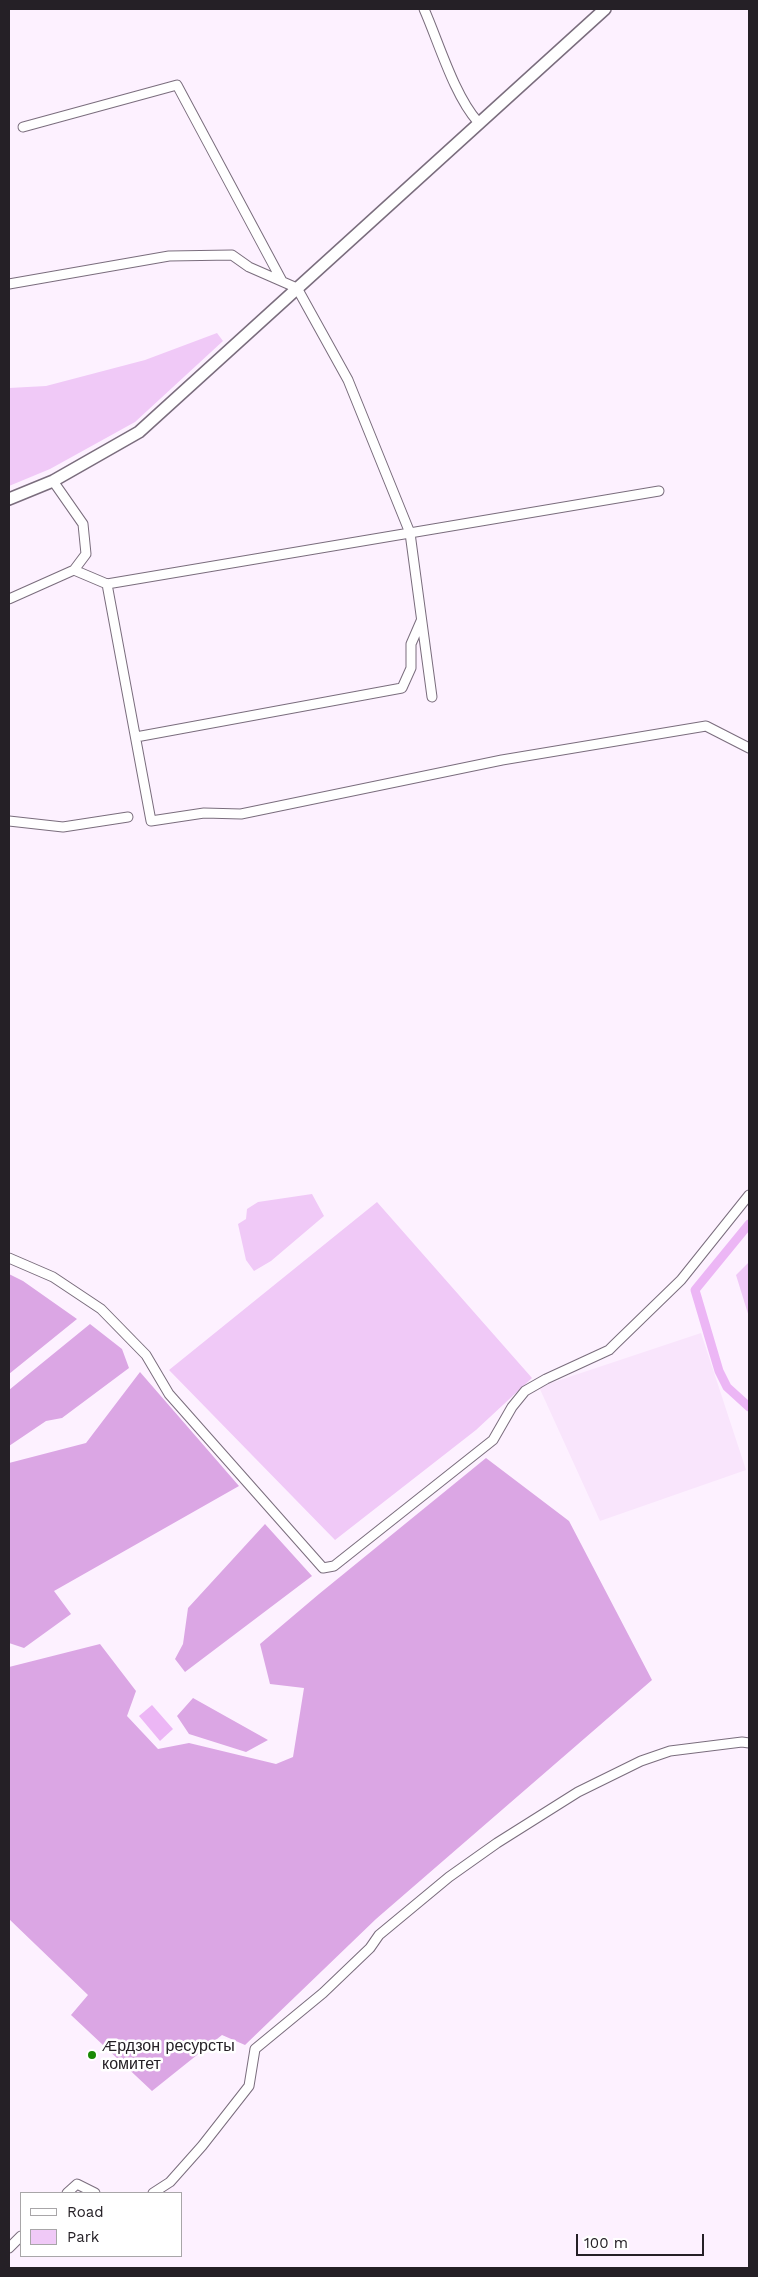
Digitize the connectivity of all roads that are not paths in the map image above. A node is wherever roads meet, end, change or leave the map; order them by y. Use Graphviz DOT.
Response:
graph roads {
  1 [pos="424,9"];
  2 [pos="604,9"];
  3 [pos="478,122"];
  4 [pos="23,127"];
  5 [pos="282,281"];
  6 [pos="9,284"];
  7 [pos="298,288"];
  8 [pos="53,481"];
  9 [pos="659,491"];
  10 [pos="9,499"];
  11 [pos="410,533"];
  12 [pos="74,570"];
  13 [pos="107,584"];
  14 [pos="9,599"];
  15 [pos="422,620"];
  16 [pos="432,697"];
  17 [pos="136,737"];
  18 [pos="749,748"];
  19 [pos="128,817"];
  20 [pos="9,821"];
  21 [pos="749,1195"];
  22 [pos="9,1258"];
  23 [pos="749,1743"];
  24 [pos="68,2192"];
  25 [pos="93,2192"];
  26 [pos="155,2192"];
  27 [pos="20,2237"];
  28 [pos="9,2248"];
  1 -- 3 [label="street"];
  2 -- 3 [label="main road"];
  3 -- 7 [label="main road"];
  4 -- 5 [label="street"];
  5 -- 6 [label="street"];
  5 -- 7 [label="street"];
  7 -- 8 [label="main road"];
  7 -- 11 [label="street"];
  8 -- 10 [label="main road"];
  8 -- 12 [label="street"];
  9 -- 11 [label="street"];
  11 -- 13 [label="street"];
  11 -- 15 [label="street"];
  12 -- 13 [label="street"];
  12 -- 14 [label="street"];
  13 -- 17 [label="street"];
  15 -- 16 [label="street"];
  15 -- 17 [label="street"];
  17 -- 18 [label="street"];
  19 -- 20 [label="street"];
  21 -- 22 [label="street"];
  23 -- 26 [label="street"];
  24 -- 25 [label="street"];
  27 -- 28 [label="street"];
}
